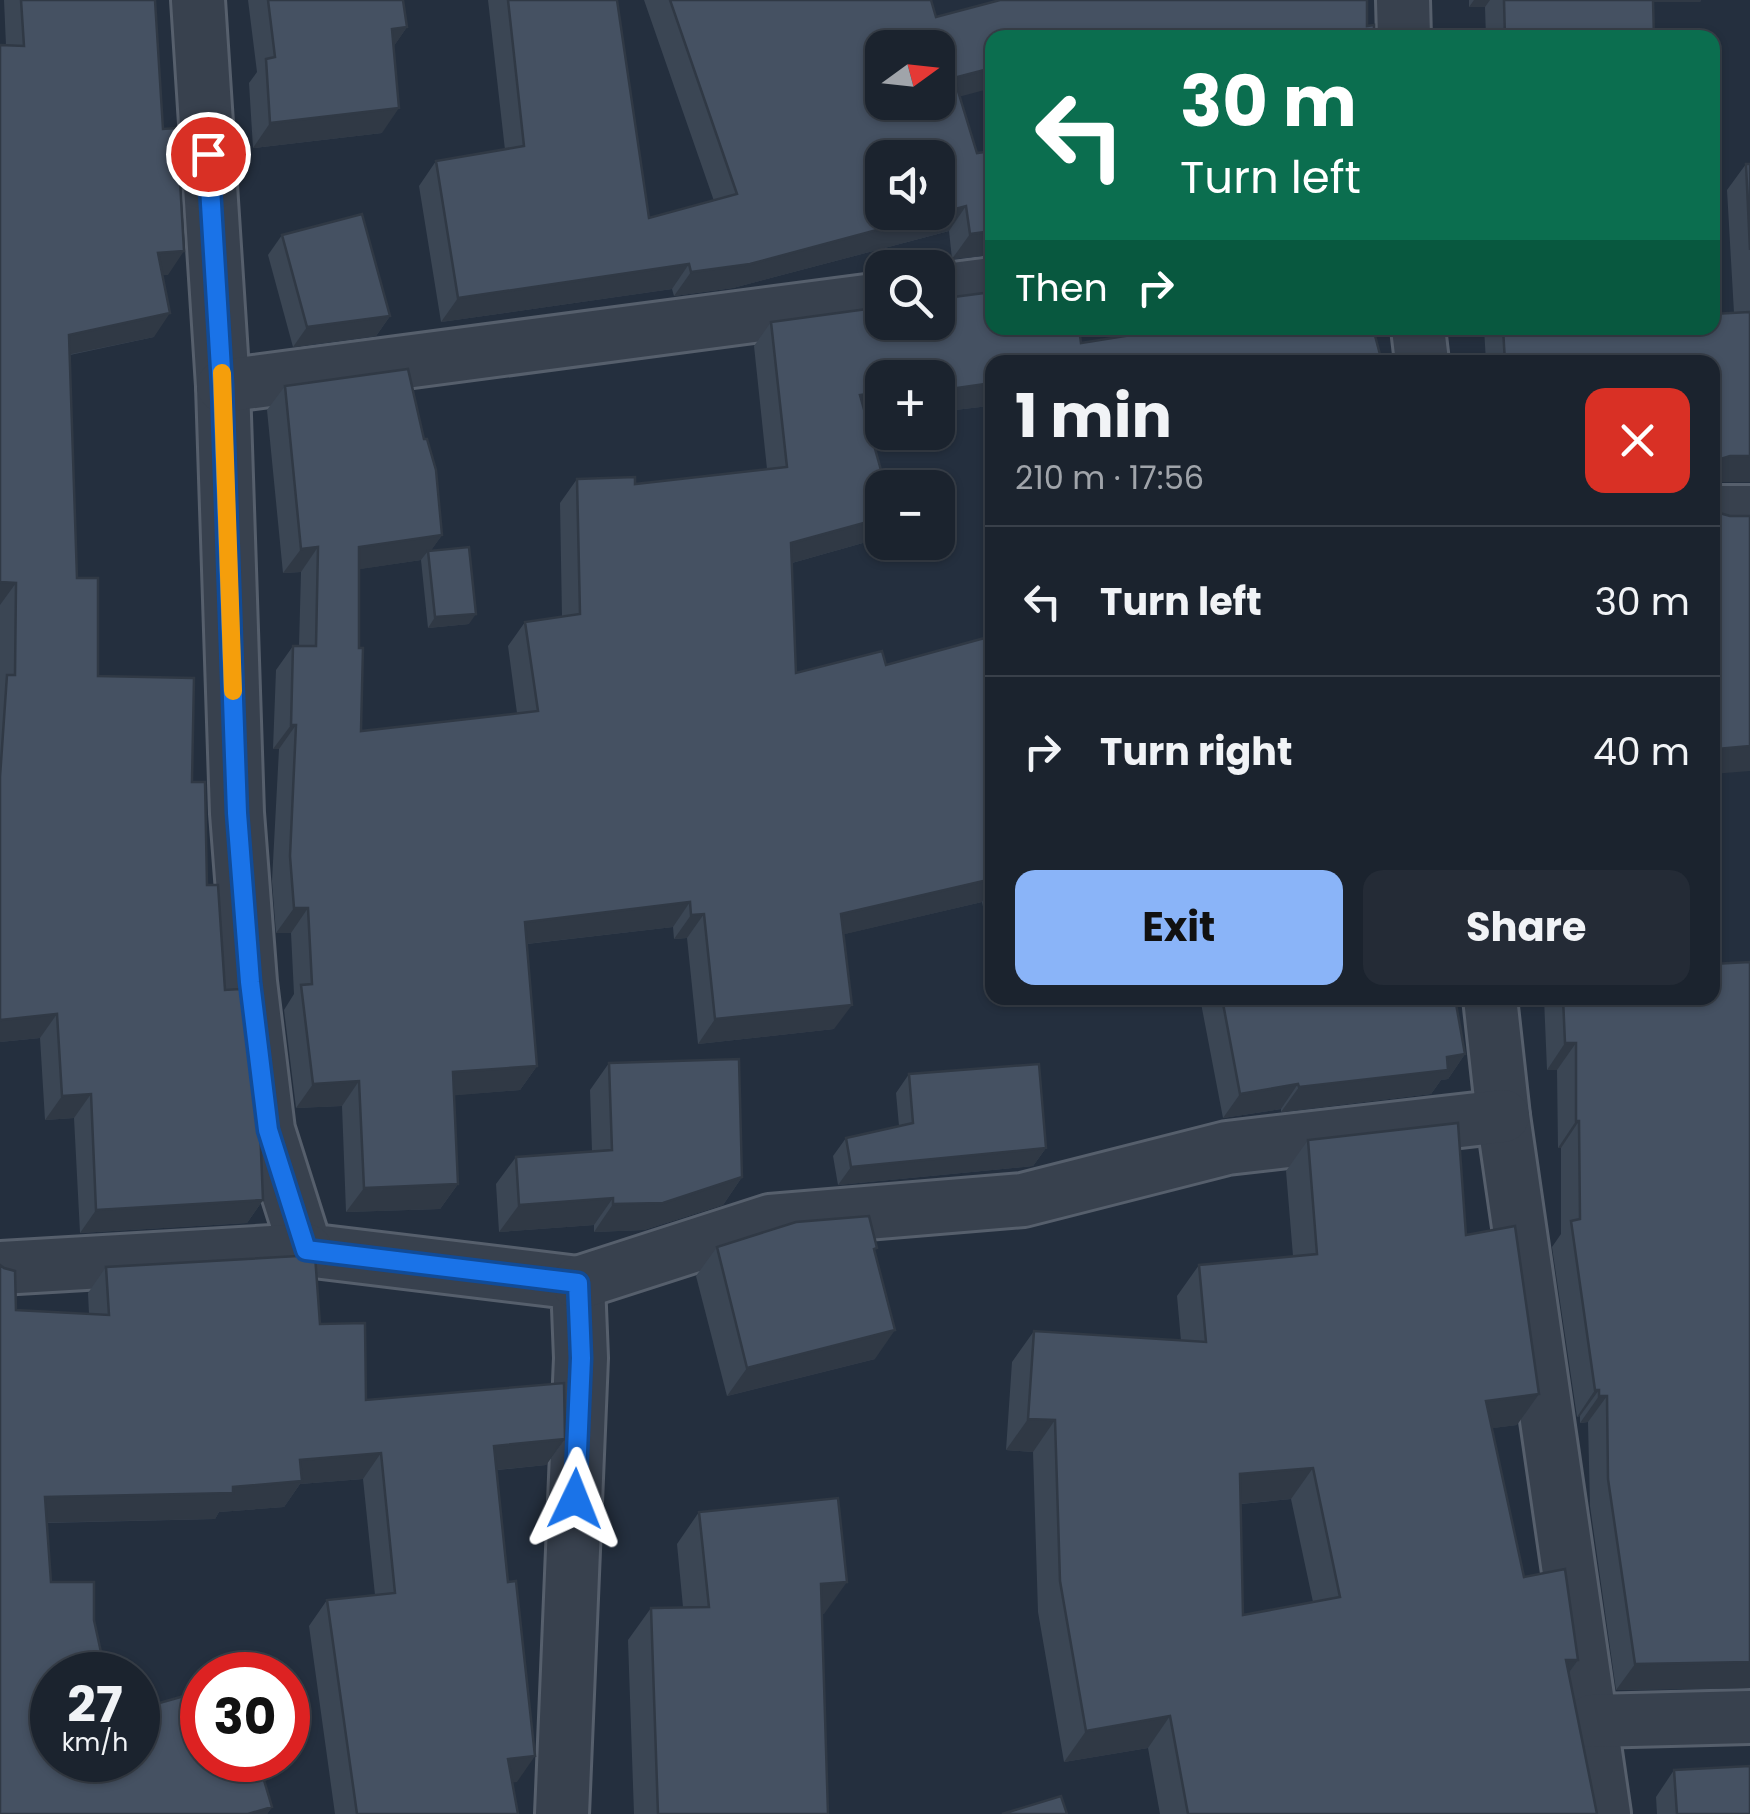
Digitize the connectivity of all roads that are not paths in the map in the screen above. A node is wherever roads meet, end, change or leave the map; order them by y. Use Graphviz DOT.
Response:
graph roads {
  1 [pos="198,0"];
  2 [pos="1404,0"];
  3 [pos="1404,30"];
  4 [pos="985,285"];
  5 [pos="955,289"];
  6 [pos="865,300"];
  7 [pos="222,386"];
  8 [pos="1720,512"];
  9 [pos="1750,512"];
  10 [pos="1491,1005"];
  11 [pos="1503,1116"];
  12 [pos="306,1250"];
  13 [pos="0,1268"];
  14 [pos="578,1283"];
  15 [pos="1750,1717"];
  16 [pos="1592,1720"];
  17 [pos="562,1814"];
  18 [pos="1604,1814"];
  1 -- 7 [label="street"];
  2 -- 3 [label="street"];
  4 -- 5 [label="street"];
  6 -- 7 [label="street"];
  7 -- 12 [label="street"];
  8 -- 9 [label="street"];
  10 -- 11 [label="street"];
  11 -- 14 [label="street"];
  11 -- 16 [label="street"];
  12 -- 13 [label="street"];
  12 -- 14 [label="street"];
  14 -- 17 [label="street"];
  15 -- 16 [label="street"];
  16 -- 18 [label="street"];
}
